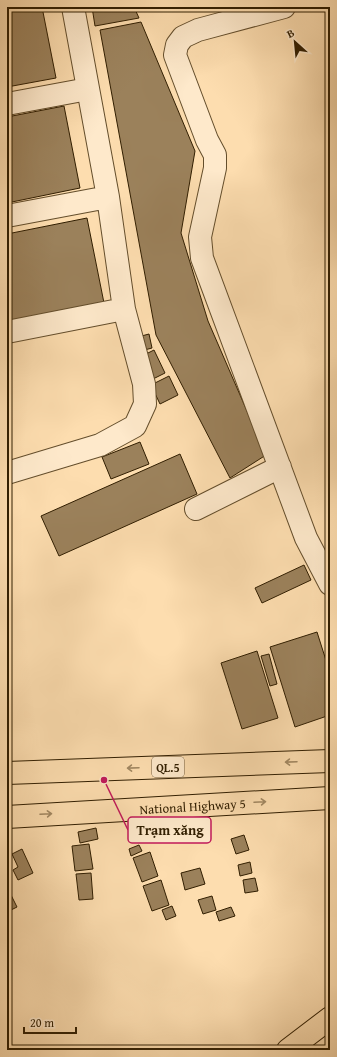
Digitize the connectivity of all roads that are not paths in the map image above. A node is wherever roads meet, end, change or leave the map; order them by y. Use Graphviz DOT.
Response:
graph roads {
  1 [pos="73,7"];
  2 [pos="284,7"];
  3 [pos="88,89"];
  4 [pos="7,104"];
  5 [pos="108,196"];
  6 [pos="7,216"];
  7 [pos="124,309"];
  8 [pos="7,332"];
  9 [pos="280,467"];
  10 [pos="7,473"];
  11 [pos="196,509"];
  12 [pos="330,584"];
  13 [pos="330,761"];
  14 [pos="7,773"];
  15 [pos="330,798"];
  16 [pos="7,817"];
  17 [pos="330,1018"];
  18 [pos="288,1050"];
  1 -- 3 [label="street"];
  2 -- 9 [label="street"];
  3 -- 4 [label="street"];
  3 -- 5 [label="street"];
  5 -- 6 [label="street"];
  5 -- 7 [label="street"];
  7 -- 8 [label="street"];
  7 -- 10 [label="street"];
  9 -- 11 [label="street"];
  9 -- 12 [label="street"];
  13 -- 14 [label="main road, QL.5, one-way"];
  16 -- 15 [label="main road, National Highway 5, one-way"];
  17 -- 18 [label="main road"];
}
